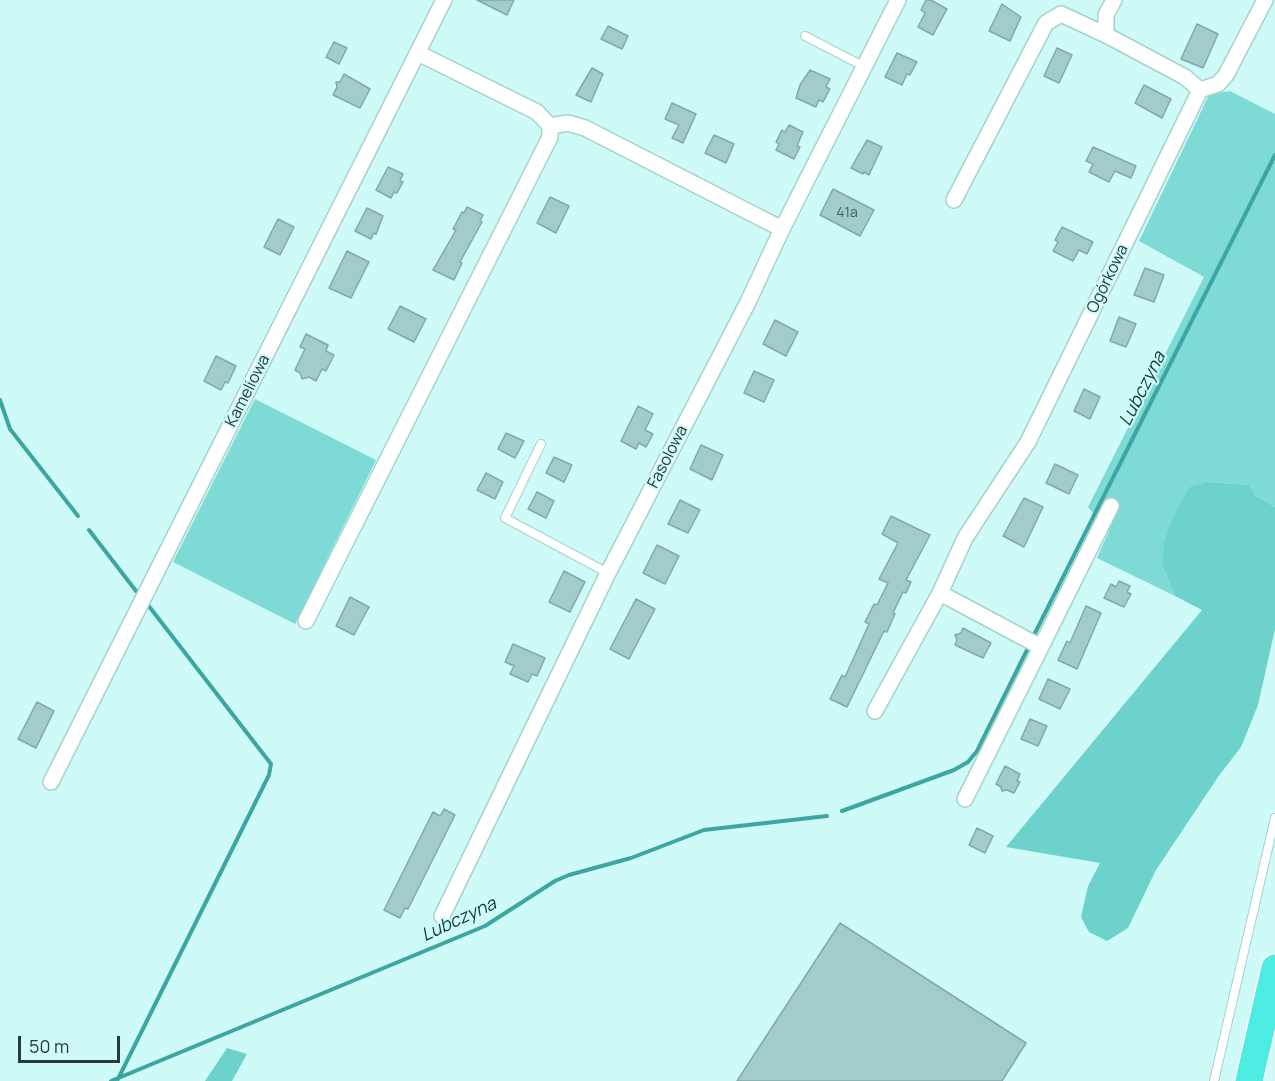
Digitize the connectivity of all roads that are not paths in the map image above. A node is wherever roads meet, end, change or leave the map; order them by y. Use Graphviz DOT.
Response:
graph roads {
  1 [pos="444,0"];
  2 [pos="898,0"];
  3 [pos="1114,0"];
  4 [pos="1265,0"];
  5 [pos="1106,35"];
  6 [pos="806,36"];
  7 [pos="418,53"];
  8 [pos="865,67"];
  9 [pos="1200,90"];
  10 [pos="550,126"];
  11 [pos="954,200"];
  12 [pos="782,229"];
  13 [pos="541,444"];
  14 [pos="1111,506"];
  15 [pos="608,573"];
  16 [pos="940,593"];
  17 [pos="306,621"];
  18 [pos="1041,647"];
  19 [pos="874,711"];
  20 [pos="51,782"];
  21 [pos="965,799"];
  22 [pos="1275,818"];
  23 [pos="442,916"];
  24 [pos="1275,968"];
  25 [pos="1214,1081"];
  26 [pos="1249,1081"];
  1 -- 7 [label="street, Kameliowa"];
  2 -- 8 [label="street, Fasolowa"];
  3 -- 5 [label="street"];
  4 -- 9 [label="street"];
  5 -- 9 [label="street"];
  5 -- 11 [label="street"];
  6 -- 8 [label="lane"];
  7 -- 10 [label="street"];
  7 -- 20 [label="street, Kameliowa"];
  8 -- 12 [label="street, Fasolowa"];
  9 -- 16 [label="street, Ogórkowa"];
  10 -- 12 [label="street"];
  10 -- 17 [label="street"];
  12 -- 15 [label="street, Fasolowa"];
  13 -- 15 [label="lane"];
  14 -- 18 [label="street"];
  15 -- 23 [label="street, Fasolowa"];
  16 -- 18 [label="street"];
  16 -- 19 [label="street, Ogórkowa"];
  18 -- 21 [label="street"];
  22 -- 25 [label="lane"];
  24 -- 26 [label="highway"];
}
